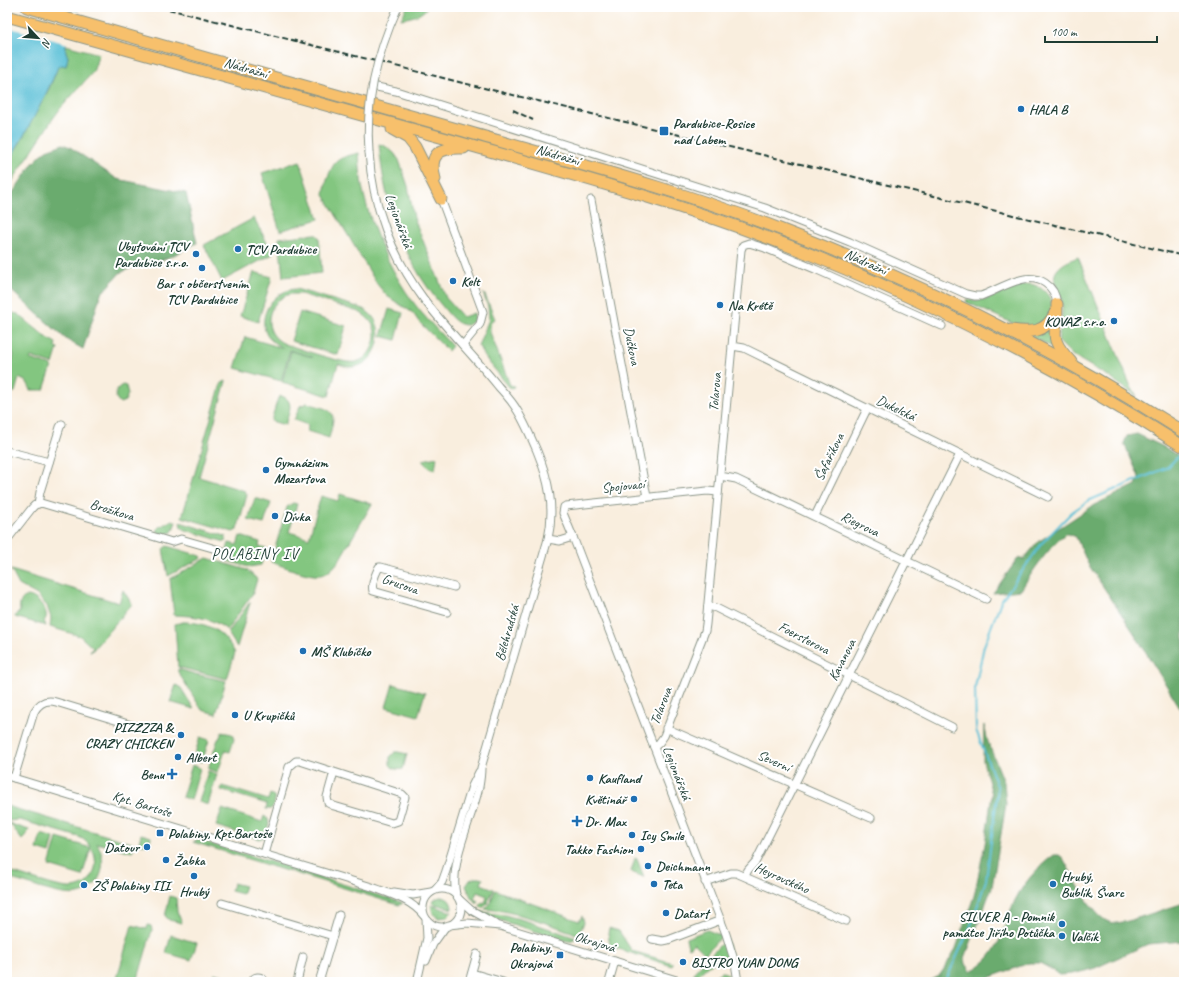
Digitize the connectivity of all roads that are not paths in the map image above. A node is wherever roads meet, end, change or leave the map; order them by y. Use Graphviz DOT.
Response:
graph roads {
  1 [pos="27,7"];
  2 [pos="398,7"];
  3 [pos="7,16"];
  4 [pos="372,86"];
  5 [pos="372,118"];
  6 [pos="483,150"];
  7 [pos="441,199"];
  8 [pos="591,200"];
  9 [pos="1057,304"];
  10 [pos="942,326"];
  11 [pos="1004,330"];
  12 [pos="463,345"];
  13 [pos="732,346"];
  14 [pos="1078,369"];
  15 [pos="867,409"];
  16 [pos="62,424"];
  17 [pos="1181,430"];
  18 [pos="1184,447"];
  19 [pos="7,450"];
  20 [pos="960,454"];
  21 [pos="49,462"];
  22 [pos="720,476"];
  23 [pos="718,492"];
  24 [pos="647,497"];
  25 [pos="1048,497"];
  26 [pos="38,500"];
  27 [pos="551,505"];
  28 [pos="815,516"];
  29 [pos="573,537"];
  30 [pos="548,539"];
  31 [pos="7,540"];
  32 [pos="223,551"];
  33 [pos="906,561"];
  34 [pos="454,587"];
  35 [pos="986,599"];
  36 [pos="708,606"];
  37 [pos="447,612"];
  38 [pos="849,675"];
  39 [pos="138,727"];
  40 [pos="952,727"];
  41 [pos="666,728"];
  42 [pos="654,747"];
  43 [pos="481,768"];
  44 [pos="334,772"];
  45 [pos="10,777"];
  46 [pos="794,785"];
  47 [pos="871,818"];
  48 [pos="264,854"];
  49 [pos="745,876"];
  50 [pos="705,882"];
  51 [pos="372,887"];
  52 [pos="434,890"];
  53 [pos="457,896"];
  54 [pos="222,903"];
  55 [pos="339,915"];
  56 [pos="425,917"];
  57 [pos="720,920"];
  58 [pos="846,921"];
  59 [pos="448,925"];
  60 [pos="500,926"];
  61 [pos="333,936"];
  62 [pos="652,939"];
  63 [pos="477,954"];
  64 [pos="304,957"];
  65 [pos="615,961"];
  66 [pos="472,973"];
  67 [pos="738,979"];
  68 [pos="252,982"];
  69 [pos="265,982"];
  70 [pos="296,982"];
  71 [pos="319,982"];
  72 [pos="418,982"];
  73 [pos="469,982"];
  74 [pos="503,982"];
  75 [pos="608,982"];
  76 [pos="683,982"];
  1 -- 11 [label="main road, Nádražní"];
  2 -- 4 [label="street, Legionářská, bridge"];
  3 -- 5 [label="main road, Nádražní"];
  4 -- 9 [label="street"];
  4 -- 12 [label="street, Legionářská, bridge"];
  5 -- 6 [label="main road, Nádražní"];
  5 -- 7 [label="main road"];
  6 -- 7 [label="main road"];
  6 -- 18 [label="main road, Nádražní"];
  7 -- 12 [label="street"];
  8 -- 24 [label="street, Duškova"];
  9 -- 11 [label="main road"];
  9 -- 14 [label="main road"];
  10 -- 13 [label="street, Tolarova"];
  11 -- 14 [label="main road, Nádražní"];
  12 -- 27 [label="street, Legionářská"];
  13 -- 15 [label="street, Dukelská"];
  13 -- 22 [label="street, Tolarova"];
  14 -- 17 [label="main road"];
  15 -- 20 [label="street, Dukelská"];
  15 -- 28 [label="street, Šafaříkova"];
  16 -- 21 [label="street"];
  19 -- 21 [label="street"];
  20 -- 25 [label="street, Dukelská"];
  20 -- 33 [label="street, Kavanova"];
  21 -- 26 [label="street"];
  22 -- 23 [label="street, Tolarova"];
  22 -- 28 [label="street, Riegrova"];
  23 -- 24 [label="street, Spojovací"];
  23 -- 36 [label="street, Tolarova"];
  24 -- 29 [label="street, Spojovací"];
  26 -- 31 [label="street"];
  26 -- 32 [label="street, Brožíkova"];
  27 -- 30 [label="street, Bělehradská"];
  28 -- 33 [label="street, Riegrova"];
  29 -- 30 [label="street"];
  29 -- 42 [label="street, Legionářská"];
  30 -- 43 [label="street, Bělehradská"];
  33 -- 35 [label="street, Riegrova"];
  33 -- 38 [label="street, Kavanova"];
  34 -- 37 [label="street, Grusova"];
  36 -- 38 [label="street, Foersterova"];
  36 -- 41 [label="street, Tolarova"];
  38 -- 40 [label="street, Foersterova"];
  38 -- 46 [label="street, Kavanova"];
  39 -- 45 [label="street, Kpt. Bartoše"];
  41 -- 42 [label="street, Tolarova"];
  41 -- 46 [label="street, Severní"];
  42 -- 50 [label="street, Legionářská"];
  43 -- 52 [label="street, Bělehradská"];
  43 -- 53 [label="street, Bělehradská"];
  44 -- 44 [label="street"];
  44 -- 48 [label="street"];
  45 -- 48 [label="street, Kpt. Bartoše"];
  46 -- 47 [label="street, Severní"];
  46 -- 49 [label="street, Kavanova"];
  48 -- 51 [label="street, Kpt. Bartoše"];
  49 -- 50 [label="street, Heyrovského"];
  49 -- 58 [label="street, Heyrovského"];
  50 -- 57 [label="street, Legionářská"];
  51 -- 52 [label="street, Kpt. Bartoše"];
  51 -- 56 [label="street, Kpt. Bartoše"];
  52 -- 53 [label="street"];
  52 -- 56 [label="street, Bělehradská"];
  53 -- 59 [label="street, Bělehradská"];
  53 -- 60 [label="street, Okrajová"];
  54 -- 61 [label="street"];
  55 -- 61 [label="street"];
  56 -- 59 [label="street"];
  56 -- 72 [label="street, Bělehradská"];
  57 -- 62 [label="street"];
  57 -- 67 [label="street, Legionářská"];
  59 -- 60 [label="street, Okrajová"];
  59 -- 72 [label="street, Bělehradská"];
  60 -- 65 [label="street, Okrajová"];
  61 -- 71 [label="street"];
  63 -- 66 [label="street"];
  64 -- 70 [label="street"];
  65 -- 75 [label="street"];
  65 -- 76 [label="street, Okrajová"];
  66 -- 73 [label="street"];
  66 -- 74 [label="street"];
  68 -- 69 [label="street"];
}
